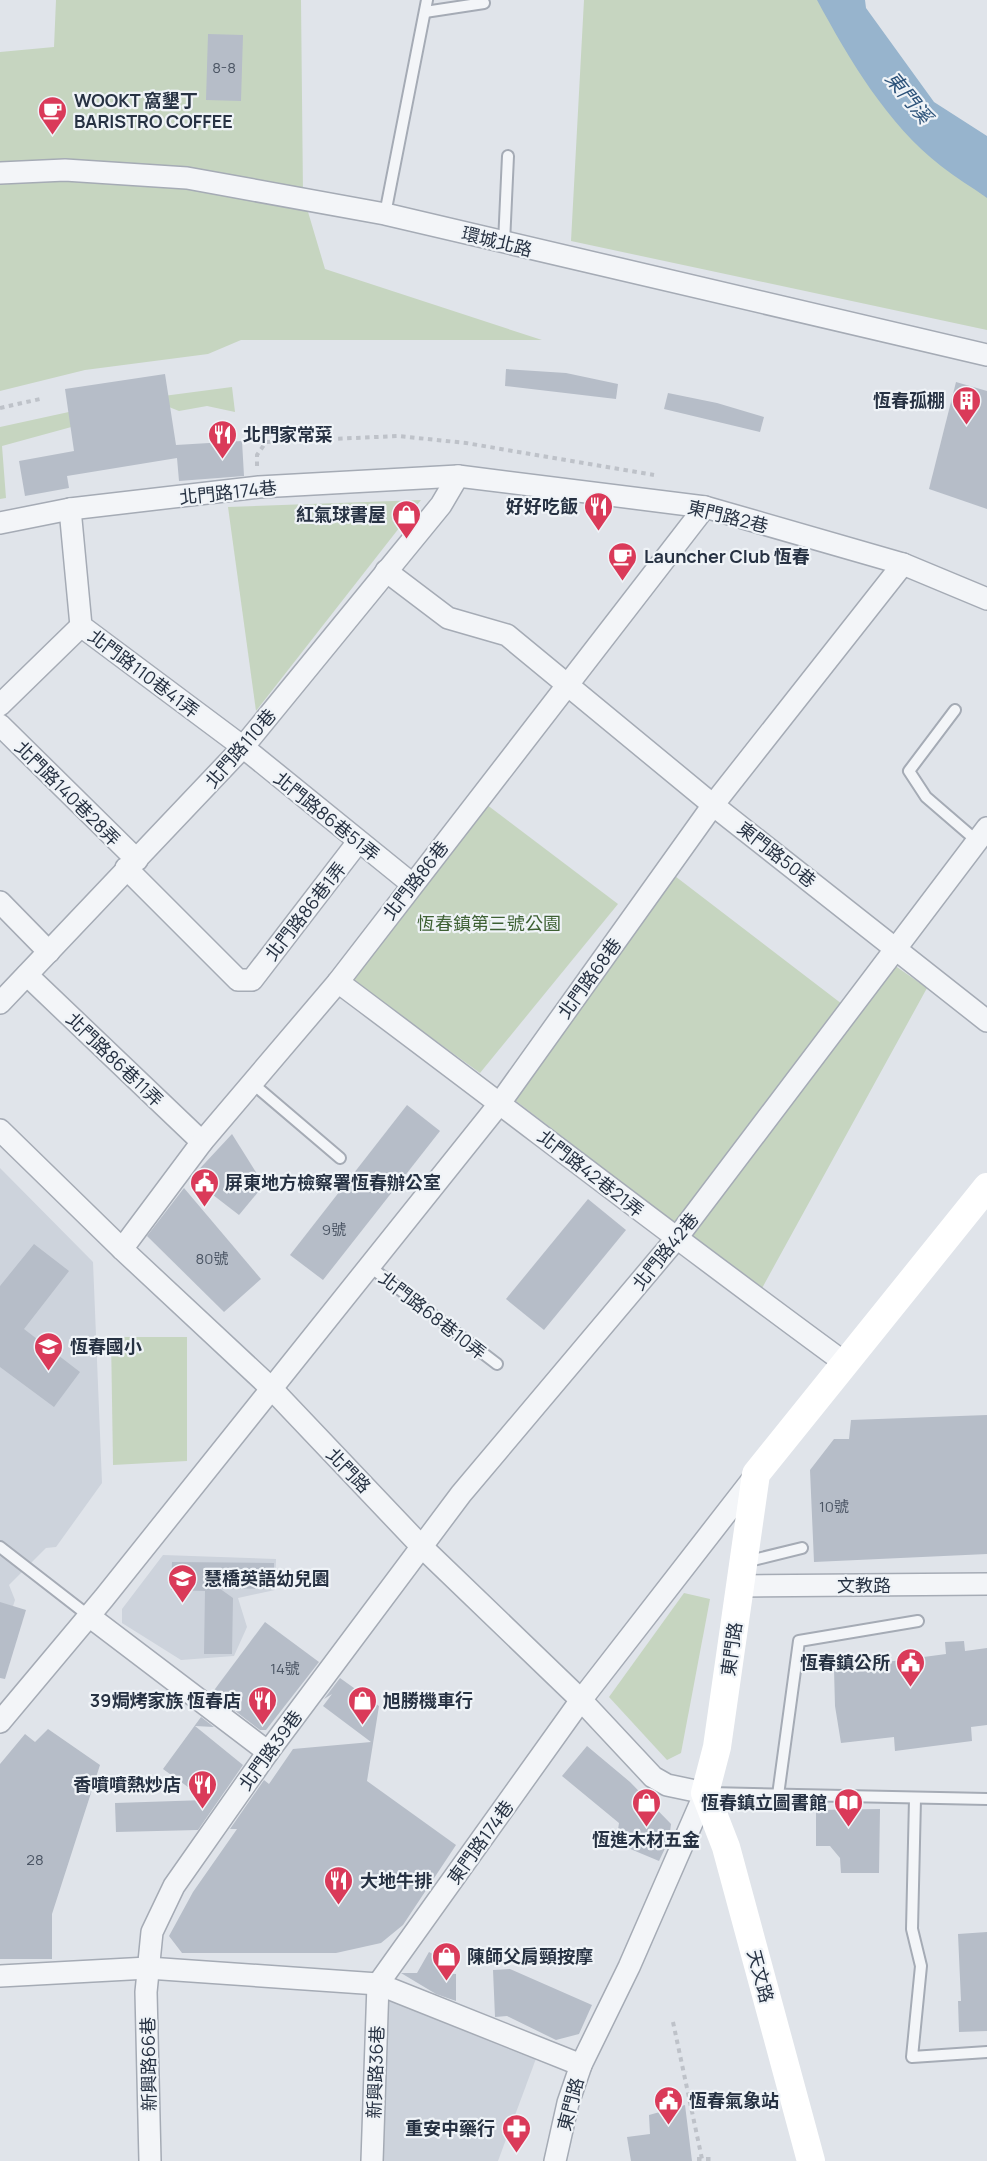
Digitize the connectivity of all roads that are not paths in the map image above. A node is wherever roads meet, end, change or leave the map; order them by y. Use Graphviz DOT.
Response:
graph roads {
  1 [pos="427,0"];
  2 [pos="484,3"];
  3 [pos="425,12"];
  4 [pos="508,156"];
  5 [pos="0,173"];
  6 [pos="385,214"];
  7 [pos="504,243"];
  8 [pos="987,355"];
  9 [pos="458,476"];
  10 [pos="705,507"];
  11 [pos="70,509"];
  12 [pos="0,523"];
  13 [pos="903,564"];
  14 [pos="386,571"];
  15 [pos="987,599"];
  16 [pos="81,626"];
  17 [pos="568,685"];
  18 [pos="0,705"];
  19 [pos="955,710"];
  20 [pos="0,726"];
  21 [pos="243,747"];
  22 [pos="713,805"];
  23 [pos="982,835"];
  24 [pos="358,842"];
  25 [pos="132,864"];
  26 [pos="412,884"];
  27 [pos="0,902"];
  28 [pos="896,946"];
  29 [pos="49,952"];
  30 [pos="27,975"];
  31 [pos="252,980"];
  32 [pos="338,982"];
  33 [pos="0,1003"];
  34 [pos="987,1021"];
  35 [pos="252,1083"];
  36 [pos="500,1103"];
  37 [pos="0,1130"];
  38 [pos="202,1142"];
  39 [pos="340,1158"];
  40 [pos="987,1187"];
  41 [pos="676,1239"];
  42 [pos="122,1249"];
  43 [pos="369,1266"];
  44 [pos="845,1363"];
  45 [pos="496,1364"];
  46 [pos="271,1388"];
  47 [pos="756,1474"];
  48 [pos="0,1547"];
  49 [pos="422,1547"];
  50 [pos="802,1548"];
  51 [pos="742,1574"];
  52 [pos="987,1584"];
  53 [pos="89,1616"];
  54 [pos="918,1621"];
  55 [pos="581,1700"];
  56 [pos="0,1722"];
  57 [pos="268,1752"];
  58 [pos="705,1793"];
  59 [pos="778,1795"];
  60 [pos="915,1799"];
  61 [pos="987,1799"];
  62 [pos="148,1968"];
  63 [pos="0,1976"];
  64 [pos="378,1984"];
  65 [pos="987,2052"];
  66 [pos="581,2065"];
  67 [pos="150,2161"];
  68 [pos="372,2161"];
  69 [pos="555,2161"];
  70 [pos="811,2161"];
  1 -- 3 [label="lane"];
  2 -- 3 [label="lane"];
  3 -- 6 [label="lane"];
  4 -- 7 [label="lane"];
  5 -- 6 [label="street, 環城北路"];
  6 -- 7 [label="street, 環城北路"];
  7 -- 8 [label="street, 環城北路"];
  9 -- 10 [label="street, 東門路2巷"];
  9 -- 11 [label="street, 北門路174巷"];
  9 -- 14 [label="street, 北門路110巷"];
  10 -- 13 [label="street, 東門路2巷"];
  10 -- 17 [label="street, 北門路86巷"];
  11 -- 12 [label="street, 北門路174巷"];
  11 -- 16 [label="street, 北門路110巷41弄"];
  13 -- 15 [label="street, 東門路2巷"];
  13 -- 22 [label="street, 北門路68巷"];
  14 -- 17 [label="street, 東門路50巷"];
  14 -- 21 [label="street, 北門路110巷"];
  16 -- 18 [label="street"];
  16 -- 21 [label="street, 北門路110巷41弄"];
  17 -- 22 [label="street, 東門路50巷"];
  17 -- 26 [label="street, 北門路86巷"];
  19 -- 23 [label="lane"];
  20 -- 25 [label="street, 北門路140巷28弄"];
  21 -- 24 [label="street, 北門路86巷51弄"];
  21 -- 25 [label="street, 北門路110巷"];
  22 -- 28 [label="street, 東門路50巷"];
  22 -- 36 [label="street, 北門路68巷"];
  23 -- 28 [label="street, 北門路42巷"];
  24 -- 26 [label="street, 北門路86巷51弄"];
  24 -- 31 [label="street, 北門路86巷1弄"];
  25 -- 29 [label="street, 北門路110巷"];
  25 -- 31 [label="street, 北門路140巷28弄"];
  26 -- 32 [label="street, 北門路86巷"];
  27 -- 29 [label="street"];
  28 -- 34 [label="street, 東門路50巷"];
  28 -- 41 [label="street, 北門路42巷"];
  29 -- 30 [label="street, 北門路110巷"];
  30 -- 33 [label="street, 北門路110巷"];
  30 -- 38 [label="street, 北門路86巷11弄"];
  32 -- 35 [label="street, 北門路86巷"];
  32 -- 36 [label="street, 北門路42巷21弄"];
  35 -- 38 [label="street, 北門路86巷"];
  35 -- 39 [label="lane"];
  36 -- 41 [label="street, 北門路42巷21弄"];
  36 -- 43 [label="street, 北門路68巷"];
  37 -- 42 [label="street, 北門路"];
  38 -- 42 [label="street, 北門路86巷"];
  40 -- 44 [label="main road"];
  41 -- 44 [label="street, 北門路42巷21弄"];
  41 -- 49 [label="street, 北門路42巷"];
  42 -- 46 [label="street, 北門路"];
  43 -- 45 [label="lane, 北門路68巷10弄"];
  43 -- 46 [label="street, 北門路68巷"];
  44 -- 47 [label="main road"];
  46 -- 49 [label="street, 北門路"];
  46 -- 53 [label="street"];
  47 -- 51 [label="main road, 東門路"];
  47 -- 55 [label="street, 東門路174巷"];
  48 -- 53 [label="lane"];
  49 -- 55 [label="street, 北門路"];
  49 -- 57 [label="street, 北門路39巷"];
  50 -- 51 [label="lane"];
  51 -- 52 [label="street, 文教路"];
  51 -- 58 [label="main road, 東門路"];
  53 -- 56 [label="street"];
  53 -- 57 [label="street"];
  54 -- 59 [label="lane"];
  55 -- 58 [label="street, 北門路"];
  55 -- 64 [label="street, 東門路174巷"];
  57 -- 62 [label="street, 北門路39巷"];
  58 -- 59 [label="lane"];
  58 -- 66 [label="street, 東門路"];
  58 -- 70 [label="main road, 天文路"];
  59 -- 60 [label="lane"];
  60 -- 61 [label="lane"];
  60 -- 65 [label="lane"];
  62 -- 63 [label="street"];
  62 -- 64 [label="street"];
  62 -- 67 [label="street, 新興路66巷"];
  64 -- 66 [label="street"];
  64 -- 68 [label="street, 新興路36巷"];
  66 -- 69 [label="street, 東門路"];
}
